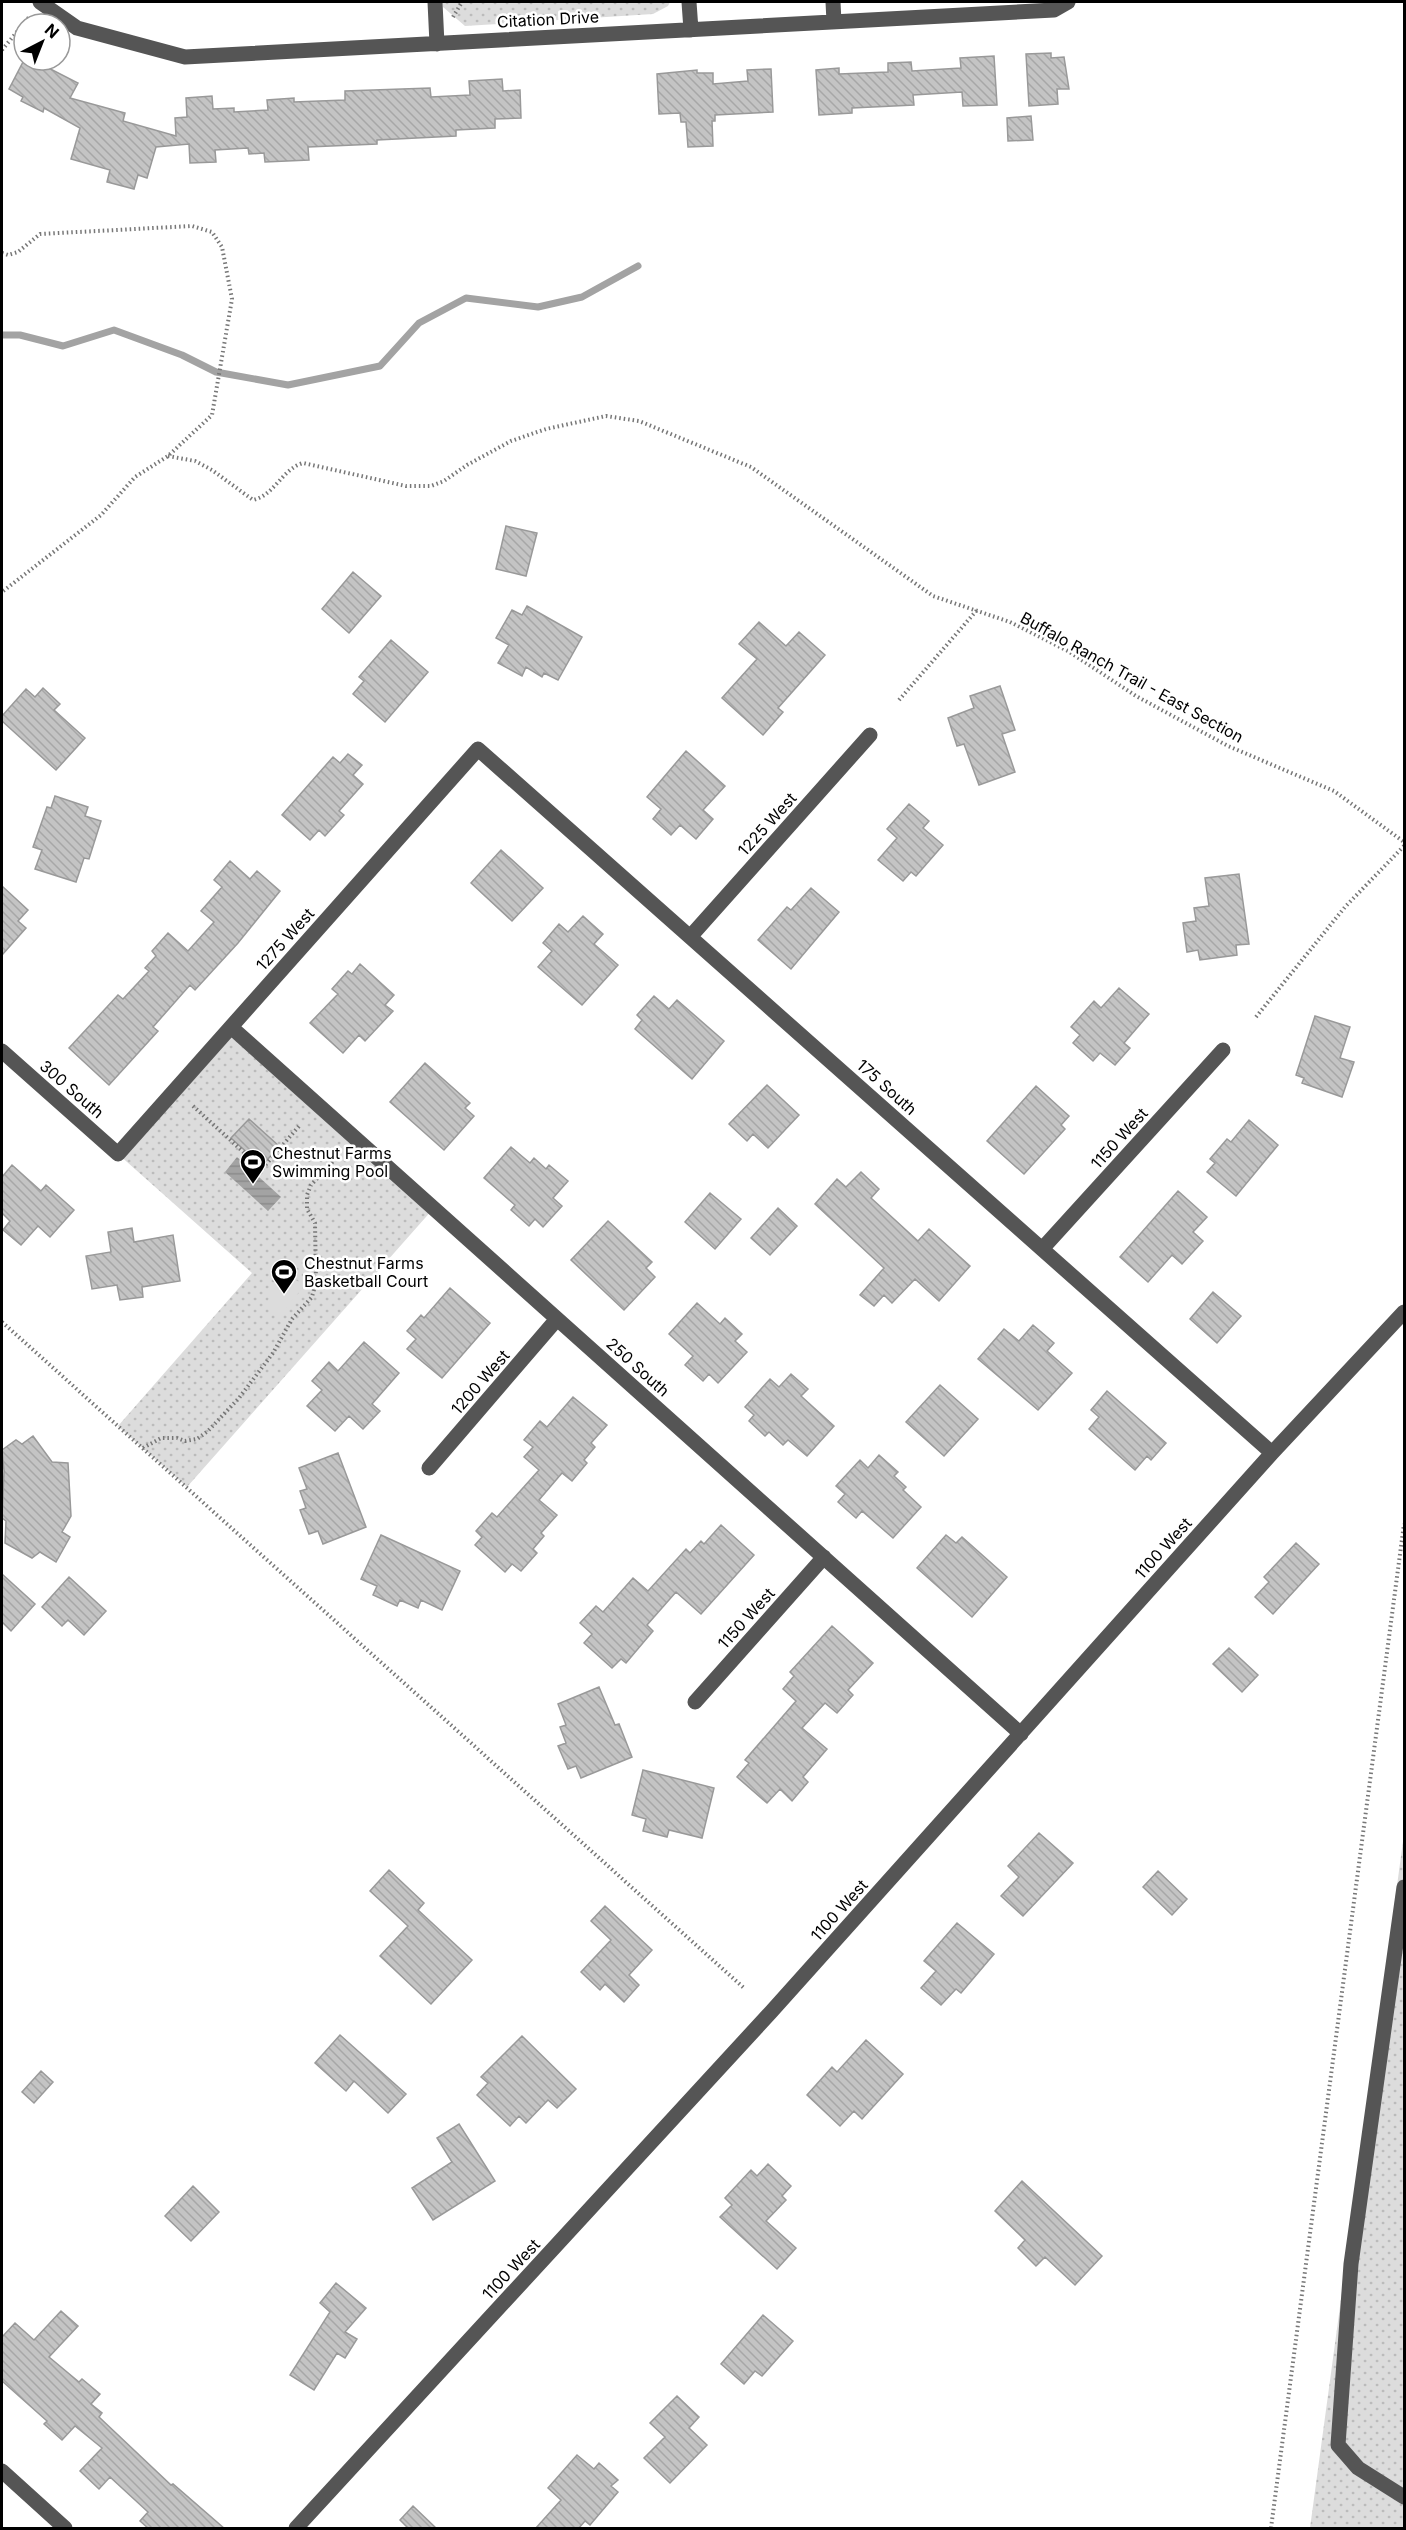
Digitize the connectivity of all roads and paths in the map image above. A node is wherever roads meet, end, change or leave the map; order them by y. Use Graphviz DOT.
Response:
graph roads {
  1 [pos="435,2"];
  2 [pos="462,2"];
  3 [pos="689,2"];
  4 [pos="833,2"];
  5 [pos="1068,2"];
  6 [pos="36,7"];
  7 [pos="453,17"];
  8 [pos="834,22"];
  9 [pos="691,30"];
  10 [pos="437,44"];
  11 [pos="2,50"];
  12 [pos="2,253"];
  13 [pos="168,456"];
  14 [pos="2,592"];
  15 [pos="977,610"];
  16 [pos="899,700"];
  17 [pos="870,735"];
  18 [pos="478,749"];
  19 [pos="1404,844"];
  20 [pos="690,937"];
  21 [pos="1256,1017"];
  22 [pos="231,1027"];
  23 [pos="1223,1050"];
  24 [pos="2,1051"];
  25 [pos="193,1106"];
  26 [pos="300,1125"];
  27 [pos="118,1154"];
  28 [pos="337,1157"];
  29 [pos="1042,1249"];
  30 [pos="1404,1312"];
  31 [pos="557,1319"];
  32 [pos="2,1322"];
  33 [pos="143,1448"];
  34 [pos="1272,1453"];
  35 [pos="429,1468"];
  36 [pos="1404,1524"];
  37 [pos="824,1557"];
  38 [pos="695,1702"];
  39 [pos="1021,1734"];
  40 [pos="1404,1887"];
  41 [pos="745,1989"];
  42 [pos="2,2471"];
  43 [pos="1404,2497"];
  44 [pos="65,2529"];
  45 [pos="296,2529"];
  46 [pos="1271,2529"];
  1 -- 10 [label="street"];
  2 -- 7 [label="path"];
  3 -- 9 [label="street"];
  4 -- 8 [label="street"];
  5 -- 8 [label="street, Citation Drive"];
  6 -- 10 [label="street, Citation Drive"];
  6 -- 11 [label="path"];
  8 -- 9 [label="street, Citation Drive"];
  9 -- 10 [label="street, Citation Drive"];
  12 -- 13 [label="path"];
  13 -- 14 [label="path"];
  13 -- 15 [label="path, Buffalo Ranch Trail - East Section"];
  15 -- 16 [label="path"];
  15 -- 19 [label="path, Buffalo Ranch Trail - East Section"];
  17 -- 20 [label="street, 1225 West"];
  18 -- 20 [label="street, 175 South"];
  18 -- 22 [label="street, 1275 West"];
  19 -- 21 [label="path"];
  20 -- 29 [label="street, 175 South"];
  22 -- 27 [label="street, 1275 West"];
  22 -- 31 [label="street, 250 South"];
  23 -- 29 [label="street, 1150 West"];
  24 -- 27 [label="street, 300 South"];
  25 -- 26 [label="path"];
  28 -- 33 [label="path"];
  29 -- 34 [label="street, 175 South"];
  30 -- 34 [label="street, 1100 West"];
  31 -- 35 [label="street, 1200 West"];
  31 -- 37 [label="street, 250 South"];
  32 -- 33 [label="path"];
  33 -- 41 [label="path"];
  34 -- 39 [label="street, 1100 West"];
  36 -- 46 [label="path"];
  37 -- 38 [label="street, 1150 West"];
  37 -- 39 [label="street, 250 South"];
  39 -- 45 [label="street, 1100 West"];
  40 -- 43 [label="street"];
  42 -- 44 [label="street"];
}
